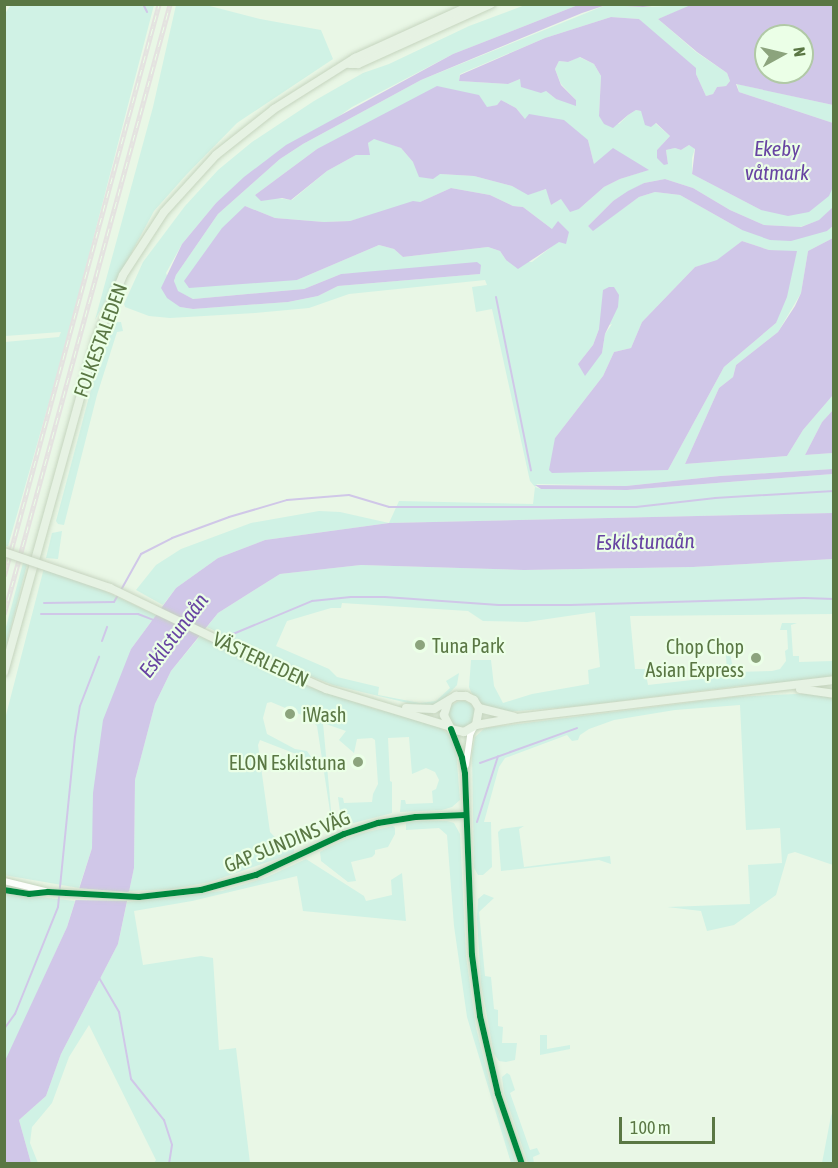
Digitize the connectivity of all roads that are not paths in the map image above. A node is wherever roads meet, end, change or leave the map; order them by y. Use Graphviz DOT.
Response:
graph roads {
  1 [pos="474,4"];
  2 [pos="491,4"];
  3 [pos="349,64"];
  4 [pos="4,552"];
  5 [pos="4,672"];
  6 [pos="834,680"];
  7 [pos="781,688"];
  8 [pos="834,694"];
  9 [pos="448,702"];
  10 [pos="387,707"];
  11 [pos="479,708"];
  12 [pos="516,718"];
  13 [pos="475,726"];
  14 [pos="450,727"];
  15 [pos="465,774"];
  16 [pos="466,815"];
  17 [pos="4,881"];
  18 [pos="4,890"];
  19 [pos="52,892"];
  20 [pos="522,1164"];
  1 -- 3 [label="main road, FOLKESTALEDEN"];
  2 -- 3 [label="main road, FOLKESTALEDEN"];
  3 -- 5 [label="main road, FOLKESTALEDEN"];
  4 -- 10 [label="main road, VÄSTERLEDEN, bridge"];
  6 -- 7 [label="main road"];
  7 -- 8 [label="main road"];
  7 -- 12 [label="main road"];
  9 -- 10 [label="main road, VÄSTERLEDEN"];
  9 -- 11 [label="main road"];
  9 -- 14 [label="main road"];
  10 -- 14 [label="main road, VÄSTERLEDEN"];
  11 -- 12 [label="main road"];
  11 -- 13 [label="main road"];
  12 -- 13 [label="main road"];
  13 -- 14 [label="main road"];
  13 -- 15 [label="street"];
  14 -- 15 [label="street"];
  15 -- 16 [label="street"];
  16 -- 19 [label="street, GAP SUNDINS VÄG"];
  16 -- 20 [label="street"];
  17 -- 19 [label="street, GAP SUNDINS VÄG"];
  18 -- 19 [label="street, GAP SUNDINS VÄG"];
}
